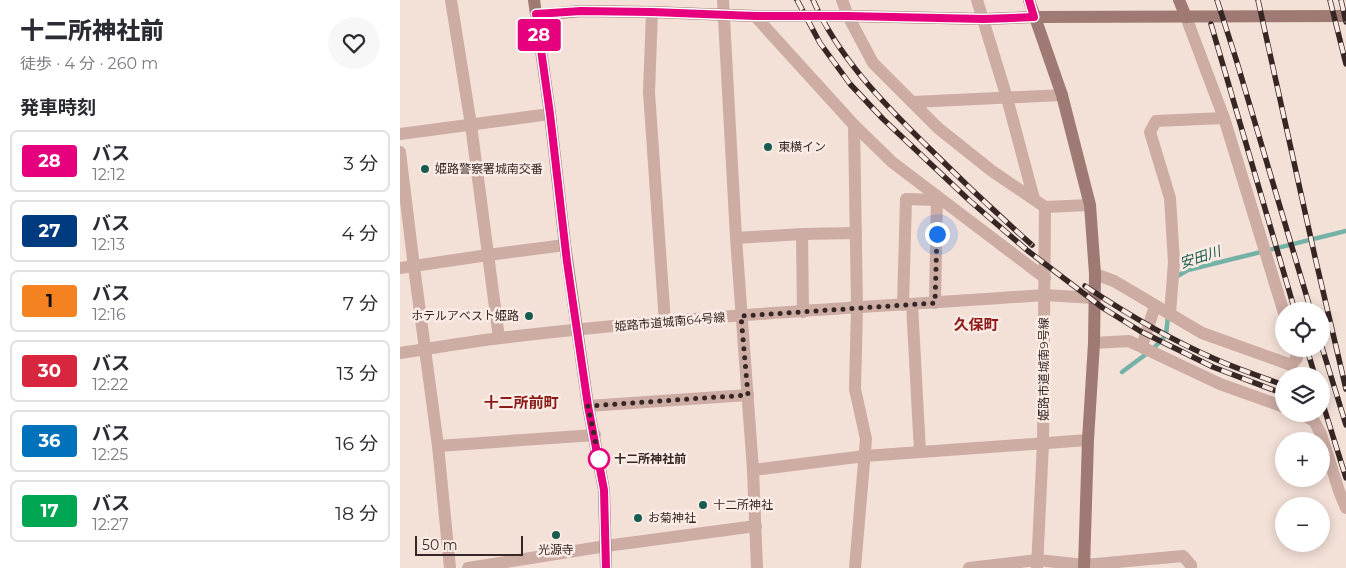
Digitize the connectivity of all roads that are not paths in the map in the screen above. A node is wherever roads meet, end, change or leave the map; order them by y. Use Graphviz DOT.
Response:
graph roads {
  1 [pos="451,0"];
  2 [pos="534,0"];
  3 [pos="723,0"];
  4 [pos="842,0"];
  5 [pos="977,0"];
  6 [pos="1029,0"];
  7 [pos="1179,0"];
  8 [pos="580,6"];
  9 [pos="652,12"];
  10 [pos="536,14"];
  11 [pos="723,15"];
  12 [pos="755,16"];
  13 [pos="848,16"];
  14 [pos="1346,16"];
  15 [pos="1034,17"];
  16 [pos="1186,17"];
  17 [pos="984,19"];
  18 [pos="1062,96"];
  19 [pos="1007,98"];
  20 [pos="913,102"];
  21 [pos="550,114"];
  22 [pos="1224,118"];
  23 [pos="471,124"];
  24 [pos="854,124"];
  25 [pos="400,134"];
  26 [pos="400,152"];
  27 [pos="938,198"];
  28 [pos="1040,203"];
  29 [pos="1090,205"];
  30 [pos="856,233"];
  31 [pos="802,234"];
  32 [pos="736,238"];
  33 [pos="565,246"];
  34 [pos="488,255"];
  35 [pos="414,266"];
  36 [pos="400,268"];
  37 [pos="1095,274"];
  38 [pos="1044,278"];
  39 [pos="1044,295"];
  40 [pos="1094,298"];
  41 [pos="1281,302"];
  42 [pos="935,303"];
  43 [pos="908,305"];
  44 [pos="1155,306"];
  45 [pos="857,308"];
  46 [pos="803,312"];
  47 [pos="1170,314"];
  48 [pos="741,316"];
  49 [pos="665,322"];
  50 [pos="577,330"];
  51 [pos="500,338"];
  52 [pos="1094,343"];
  53 [pos="1142,346"];
  54 [pos="426,349"];
  55 [pos="400,353"];
  56 [pos="1297,357"];
  57 [pos="748,395"];
  58 [pos="1275,404"];
  59 [pos="588,406"];
  60 [pos="1315,422"];
  61 [pos="594,435"];
  62 [pos="1088,440"];
  63 [pos="1043,443"];
  64 [pos="438,446"];
  65 [pos="920,452"];
  66 [pos="865,456"];
  67 [pos="753,470"];
  68 [pos="1346,508"];
  69 [pos="756,526"];
  70 [pos="606,546"];
  71 [pos="1037,564"];
  72 [pos="1084,567"];
  73 [pos="450,568"];
  74 [pos="468,568"];
  75 [pos="606,568"];
  76 [pos="757,568"];
  77 [pos="856,568"];
  78 [pos="969,568"];
  79 [pos="1191,568"];
  1 -- 23 [label="street"];
  2 -- 10 [label="street"];
  3 -- 11 [label="street"];
  4 -- 13 [label="street"];
  5 -- 17 [label="street, 姫路市道城南9号線"];
  6 -- 15 [label="street"];
  7 -- 16 [label="street"];
  8 -- 9 [label="street"];
  8 -- 10 [label="street"];
  9 -- 11 [label="street"];
  9 -- 49 [label="street"];
  10 -- 21 [label="street"];
  11 -- 12 [label="street"];
  11 -- 32 [label="street"];
  12 -- 13 [label="street"];
  12 -- 24 [label="street"];
  13 -- 17 [label="street"];
  13 -- 20 [label="street"];
  14 -- 16 [label="street"];
  15 -- 16 [label="street"];
  15 -- 17 [label="street"];
  15 -- 18 [label="street"];
  16 -- 22 [label="street"];
  17 -- 19 [label="street, 姫路市道城南9号線"];
  18 -- 19 [label="street"];
  18 -- 29 [label="street"];
  19 -- 20 [label="street"];
  19 -- 28 [label="street, 姫路市道城南9号線"];
  20 -- 28 [label="street"];
  21 -- 23 [label="street"];
  21 -- 33 [label="street"];
  22 -- 41 [label="street"];
  22 -- 47 [label="street"];
  23 -- 25 [label="street"];
  23 -- 34 [label="street"];
  24 -- 27 [label="street"];
  24 -- 30 [label="street"];
  26 -- 35 [label="street"];
  27 -- 38 [label="street"];
  27 -- 42 [label="street"];
  27 -- 43 [label="street"];
  28 -- 29 [label="street"];
  28 -- 38 [label="street, 姫路市道城南9号線"];
  29 -- 37 [label="street"];
  30 -- 31 [label="street"];
  30 -- 45 [label="street"];
  31 -- 32 [label="street"];
  31 -- 46 [label="street"];
  32 -- 48 [label="street"];
  33 -- 34 [label="street"];
  33 -- 50 [label="street"];
  34 -- 35 [label="street"];
  34 -- 51 [label="street"];
  35 -- 36 [label="street"];
  35 -- 54 [label="street"];
  37 -- 40 [label="street"];
  37 -- 44 [label="street"];
  38 -- 39 [label="street, 姫路市道城南9号線"];
  39 -- 40 [label="street, 姫路市道城南64号線"];
  39 -- 42 [label="street, 姫路市道城南64号線"];
  39 -- 63 [label="street, 姫路市道城南9号線"];
  40 -- 52 [label="street"];
  42 -- 43 [label="street, 姫路市道城南64号線"];
  43 -- 45 [label="street, 姫路市道城南64号線"];
  43 -- 65 [label="street"];
  44 -- 47 [label="street"];
  44 -- 53 [label="street"];
  45 -- 46 [label="street, 姫路市道城南64号線"];
  45 -- 66 [label="street"];
  46 -- 48 [label="street, 姫路市道城南64号線"];
  47 -- 56 [label="street"];
  48 -- 49 [label="street, 姫路市道城南64号線"];
  48 -- 57 [label="street"];
  49 -- 50 [label="street, 姫路市道城南64号線"];
  50 -- 51 [label="street, 姫路市道城南64号線"];
  50 -- 59 [label="street"];
  51 -- 54 [label="street, 姫路市道城南64号線"];
  52 -- 53 [label="street"];
  52 -- 62 [label="street"];
  53 -- 58 [label="street"];
  54 -- 55 [label="street, 姫路市道城南64号線"];
  54 -- 64 [label="street"];
  57 -- 59 [label="street"];
  57 -- 67 [label="street"];
  59 -- 61 [label="street"];
  60 -- 68 [label="street"];
  61 -- 64 [label="street"];
  61 -- 70 [label="street"];
  62 -- 63 [label="street"];
  62 -- 72 [label="street"];
  63 -- 65 [label="street"];
  63 -- 71 [label="street, 姫路市道城南9号線"];
  64 -- 73 [label="street"];
  65 -- 66 [label="street"];
  66 -- 67 [label="street"];
  66 -- 77 [label="street"];
  67 -- 69 [label="street"];
  69 -- 70 [label="street"];
  69 -- 76 [label="street"];
  70 -- 74 [label="street"];
  70 -- 75 [label="street"];
  71 -- 72 [label="street"];
  71 -- 78 [label="street"];
  72 -- 79 [label="street"];
}
